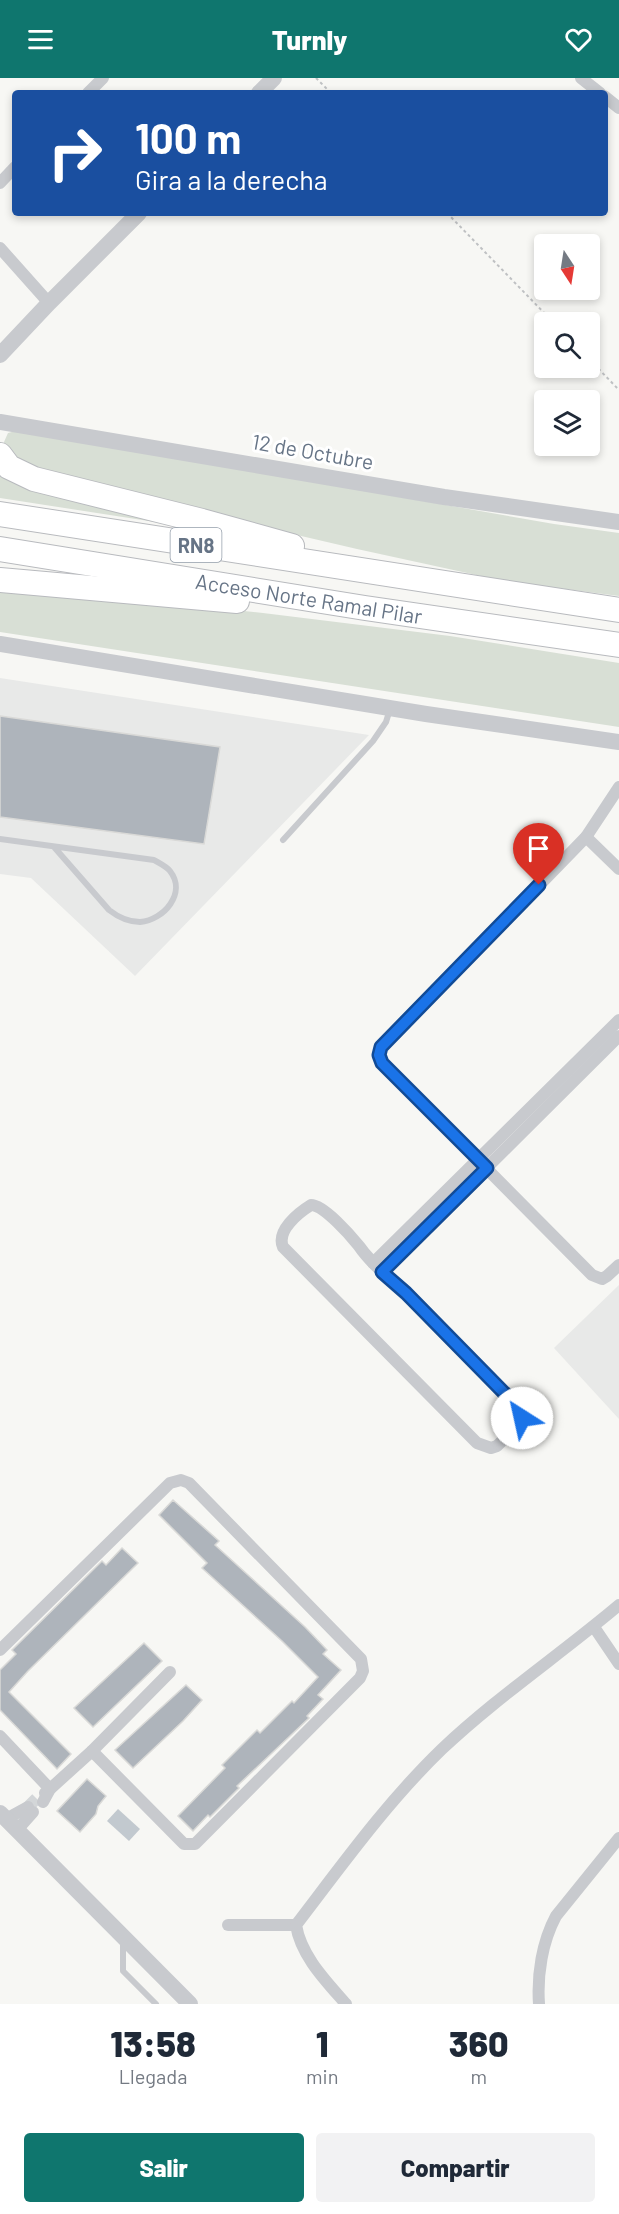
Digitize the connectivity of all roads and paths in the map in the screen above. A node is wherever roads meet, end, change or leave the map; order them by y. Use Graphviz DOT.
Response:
graph roads {
  1 [pos="103,78"];
  2 [pos="274,78"];
  3 [pos="316,78"];
  4 [pos="581,78"];
  5 [pos="91,90"];
  6 [pos="262,90"];
  7 [pos="328,90"];
  8 [pos="596,90"];
  9 [pos="12,170"];
  10 [pos="0,183"];
  11 [pos="136,216"];
  12 [pos="450,216"];
  13 [pos="0,248"];
  14 [pos="50,303"];
  15 [pos="544,312"];
  16 [pos="0,356"];
  17 [pos="600,370"];
  18 [pos="619,390"];
  19 [pos="0,422"];
  20 [pos="0,455"];
  21 [pos="0,514"];
  22 [pos="619,522"];
  23 [pos="0,549"];
  24 [pos="393,575"];
  25 [pos="0,580"];
  26 [pos="365,608"];
  27 [pos="619,610"];
  28 [pos="0,644"];
  29 [pos="619,645"];
  30 [pos="390,708"];
  31 [pos="619,742"];
  32 [pos="619,787"];
  33 [pos="586,837"];
  34 [pos="0,839"];
  35 [pos="283,840"];
  36 [pos="54,847"];
  37 [pos="619,869"];
  38 [pos="619,1020"];
  39 [pos="619,1036"];
  40 [pos="483,1164"];
  41 [pos="619,1265"];
  42 [pos="378,1267"];
  43 [pos="619,1605"];
  44 [pos="594,1627"];
  45 [pos="0,1650"];
  46 [pos="619,1664"];
  47 [pos="170,1672"];
  48 [pos="0,1736"];
  49 [pos="93,1751"];
  50 [pos="50,1789"];
  51 [pos="40,1800"];
  52 [pos="30,1810"];
  53 [pos="8,1821"];
  54 [pos="619,1838"];
  55 [pos="228,1925"];
  56 [pos="297,1925"];
  57 [pos="123,1936"];
  58 [pos="183,2002"];
  59 [pos="156,2004"];
  60 [pos="346,2004"];
  61 [pos="539,2004"];
  1 -- 5 [label="street"];
  2 -- 6 [label="street"];
  3 -- 7 [label="path"];
  4 -- 8 [label="street"];
  9 -- 10 [label="street"];
  11 -- 14 [label="street"];
  12 -- 15 [label="path"];
  13 -- 14 [label="street"];
  14 -- 16 [label="street"];
  17 -- 18 [label="path"];
  19 -- 22 [label="street, 12 de Octubre"];
  20 -- 24 [label="highway"];
  21 -- 24 [label="highway, Acceso Norte Ramal Pilar / RN8"];
  23 -- 26 [label="highway, Acceso Norte Ramal Pilar / RN8"];
  24 -- 27 [label="highway, Acceso Norte Ramal Pilar / RN8"];
  25 -- 26 [label="highway"];
  26 -- 29 [label="highway, Acceso Norte Ramal Pilar / RN8"];
  28 -- 30 [label="street"];
  30 -- 31 [label="street"];
  30 -- 35 [label="lane"];
  32 -- 33 [label="street"];
  33 -- 37 [label="street"];
  33 -- 40 [label="street"];
  34 -- 36 [label="lane"];
  36 -- 36 [label="lane"];
  38 -- 40 [label="street"];
  39 -- 40 [label="street"];
  40 -- 41 [label="street"];
  40 -- 42 [label="street"];
  42 -- 42 [label="street"];
  43 -- 44 [label="street"];
  44 -- 46 [label="street"];
  44 -- 56 [label="street"];
  45 -- 49 [label="street"];
  47 -- 49 [label="street"];
  48 -- 50 [label="street"];
  49 -- 50 [label="street"];
  50 -- 51 [label="street"];
  52 -- 53 [label="street"];
  53 -- 57 [label="street"];
  54 -- 61 [label="street"];
  55 -- 56 [label="street"];
  56 -- 60 [label="street"];
  57 -- 58 [label="street"];
  57 -- 59 [label="lane"];
}
